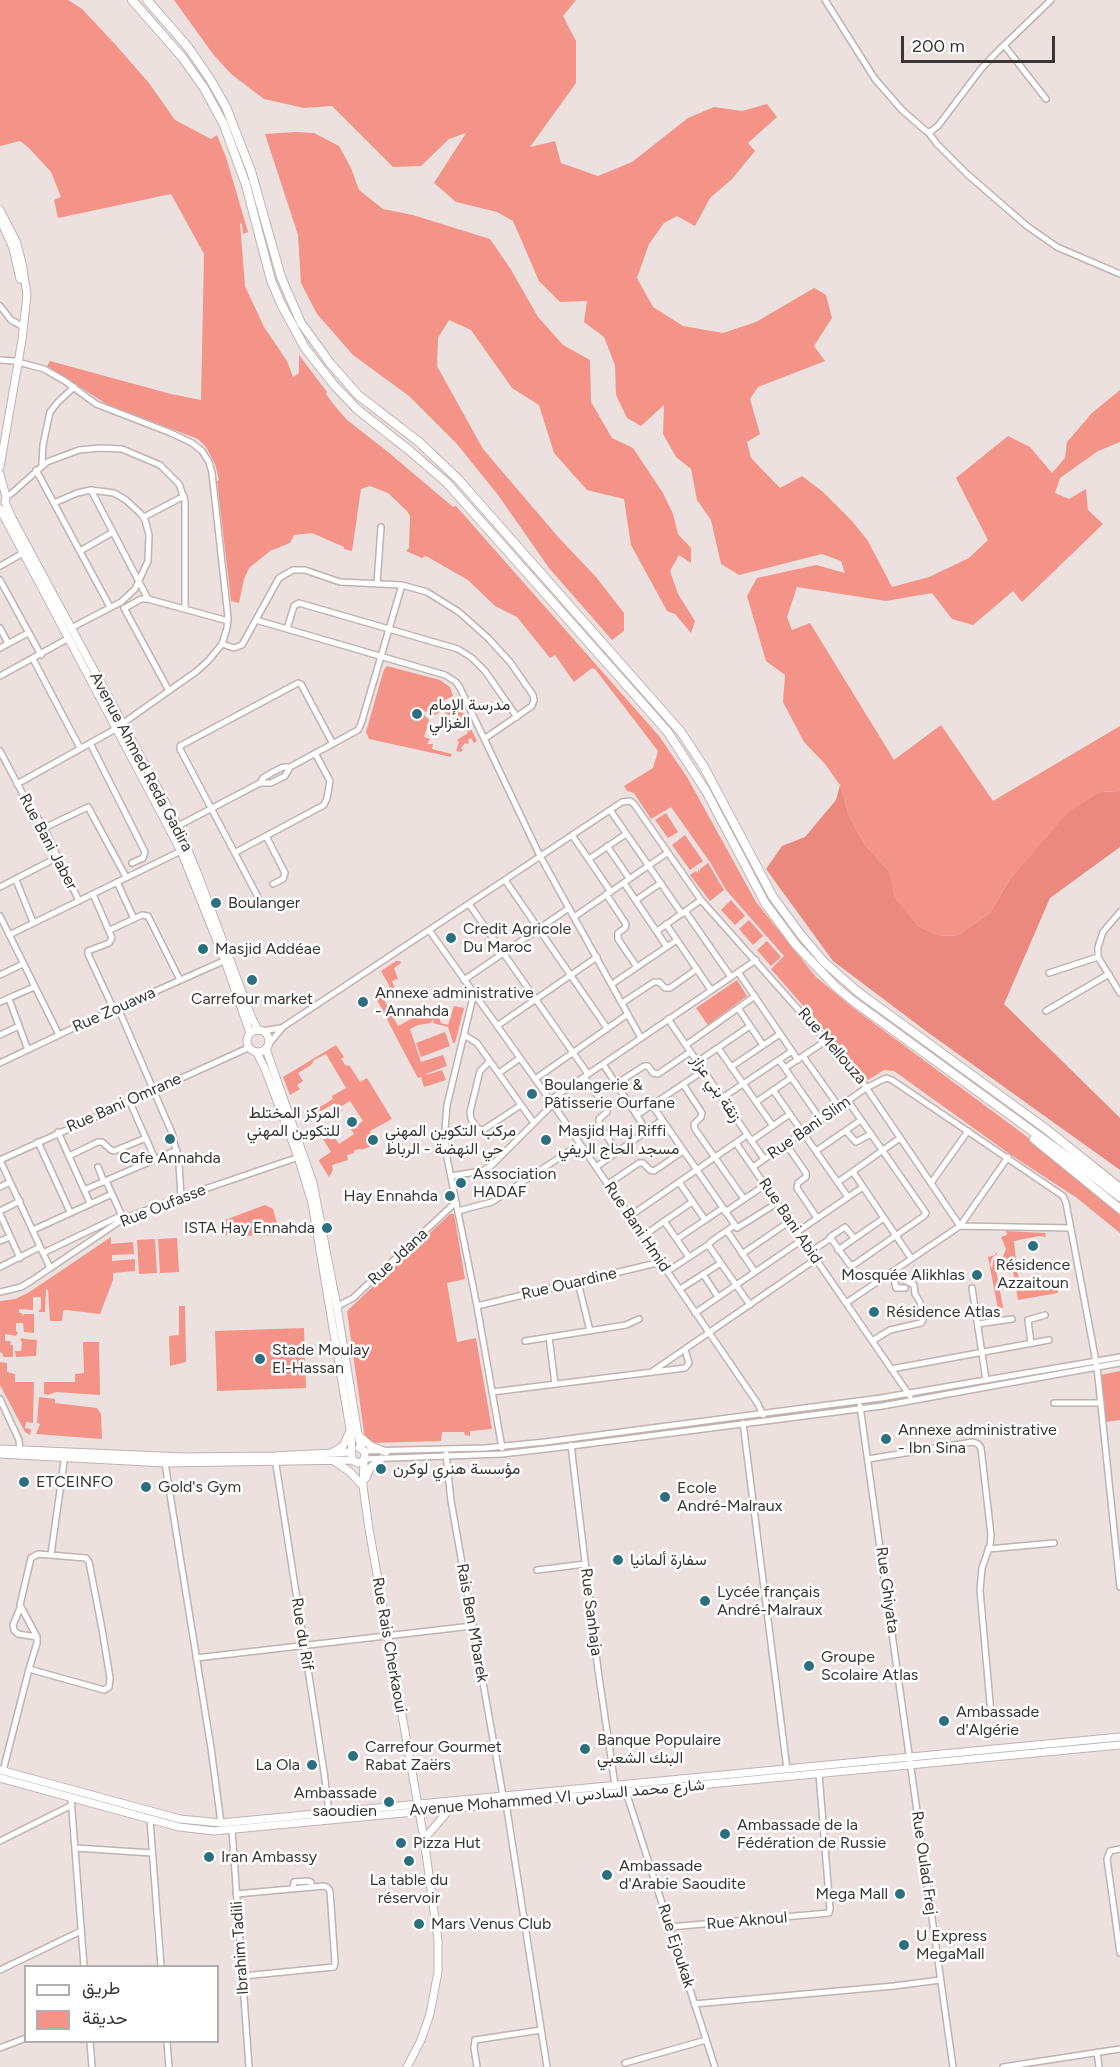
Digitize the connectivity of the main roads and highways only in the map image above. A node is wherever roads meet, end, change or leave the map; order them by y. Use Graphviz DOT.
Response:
graph roads {
  1 [pos="132,0"];
  2 [pos="147,0"];
  3 [pos="0,210"];
  4 [pos="0,219"];
  5 [pos="16,361"];
  6 [pos="0,440"];
  7 [pos="0,467"];
  8 [pos="0,474"];
  9 [pos="4,498"];
  10 [pos="26,551"];
  11 [pos="120,726"];
  12 [pos="184,850"];
  13 [pos="227,960"];
  14 [pos="260,1030"];
  15 [pos="250,1033"];
  16 [pos="267,1047"];
  17 [pos="257,1053"];
  18 [pos="989,1099"];
  19 [pos="301,1156"];
  20 [pos="1105,1174"];
  21 [pos="1120,1182"];
  22 [pos="1120,1188"];
  23 [pos="1120,1197"];
  24 [pos="1120,1209"];
  25 [pos="334,1307"];
  26 [pos="350,1429"];
  27 [pos="358,1435"];
  28 [pos="0,1449"];
  29 [pos="386,1452"];
  30 [pos="20,1453"];
  31 [pos="0,1454"];
  32 [pos="65,1455"];
  33 [pos="364,1455"];
  34 [pos="352,1456"];
  35 [pos="332,1457"];
  36 [pos="275,1459"];
  37 [pos="381,1459"];
  38 [pos="363,1486"];
  39 [pos="1120,1737"];
  40 [pos="1120,1745"];
  41 [pos="910,1761"];
  42 [pos="1,1773"];
  43 [pos="504,1799"];
  44 [pos="418,1808"];
  45 [pos="450,1809"];
  46 [pos="424,1839"];
  47 [pos="407,2067"];
  1 -- 18 [label="highway"];
  2 -- 20 [label="highway"];
  3 -- 5 [label="main road"];
  4 -- 5 [label="main road"];
  5 -- 6 [label="main road"];
  5 -- 7 [label="main road"];
  8 -- 9 [label="main road, Avenue Ahmed Reda Gadira"];
  9 -- 10 [label="main road, Avenue Ahmed Reda Gadira"];
  10 -- 11 [label="main road, Avenue Ahmed Reda Gadira"];
  10 -- 11 [label="main road, Avenue Ahmed Reda Gadira"];
  11 -- 12 [label="main road, Avenue Ahmed Reda Gadira"];
  11 -- 12 [label="main road, Avenue Ahmed Reda Gadira"];
  12 -- 13 [label="main road, Avenue Ahmed Reda Gadira"];
  13 -- 14 [label="main road, Avenue Ahmed Reda Gadira"];
  13 -- 15 [label="main road, Avenue Ahmed Reda Gadira"];
  14 -- 15 [label="main road"];
  14 -- 16 [label="main road"];
  15 -- 17 [label="main road"];
  16 -- 17 [label="main road"];
  16 -- 19 [label="main road"];
  17 -- 19 [label="main road"];
  18 -- 23 [label="highway"];
  18 -- 24 [label="highway"];
  19 -- 25 [label="main road"];
  20 -- 21 [label="highway"];
  20 -- 22 [label="highway"];
  25 -- 26 [label="main road"];
  25 -- 27 [label="main road"];
  26 -- 34 [label="main road"];
  26 -- 35 [label="main road"];
  27 -- 29 [label="main road"];
  27 -- 33 [label="main road"];
  28 -- 30 [label="main road"];
  30 -- 31 [label="main road"];
  30 -- 32 [label="main road"];
  32 -- 36 [label="main road"];
  32 -- 36 [label="main road"];
  33 -- 34 [label="main road"];
  33 -- 34 [label="main road"];
  33 -- 38 [label="main road"];
  34 -- 35 [label="main road"];
  34 -- 38 [label="main road"];
  35 -- 36 [label="main road"];
  35 -- 38 [label="main road"];
  37 -- 38 [label="main road"];
  38 -- 44 [label="main road, Rue Rais Cherkaoui"];
  39 -- 41 [label="main road, Avenue Mohammed VI شارع محمد السادس"];
  40 -- 41 [label="main road, Avenue Mohammed VI شارع محمد السادس"];
  41 -- 43 [label="main road, Avenue Mohammed VI شارع محمد السادس"];
  41 -- 43 [label="main road, Avenue Mohammed VI شارع محمد السادس"];
  42 -- 44 [label="main road, Avenue Mohammed VI شارع محمد السادس"];
  42 -- 44 [label="main road, Avenue Mohammed VI شارع محمد السادس"];
  43 -- 44 [label="main road, Avenue Mohammed VI شارع محمد السادس"];
  43 -- 45 [label="main road, Avenue Mohammed VI شارع محمد السادس"];
  44 -- 45 [label="main road, Avenue Mohammed VI شارع محمد السادس"];
  44 -- 46 [label="main road, Rue Rais Cherkaoui"];
  45 -- 46 [label="main road"];
  46 -- 47 [label="main road, Rue Rais Cherkaoui"];
}
